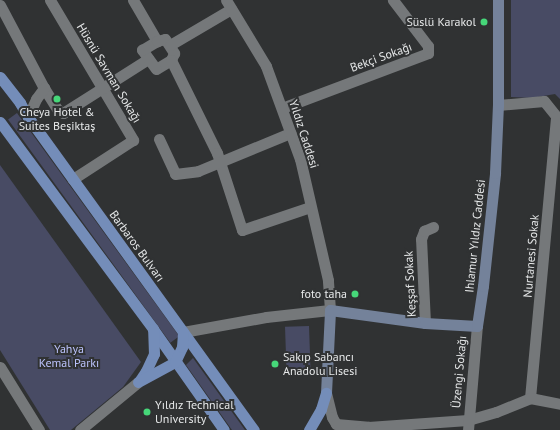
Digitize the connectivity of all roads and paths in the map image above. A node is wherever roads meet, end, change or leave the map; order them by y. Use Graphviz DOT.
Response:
graph roads {
  1 [pos="50,0"];
  2 [pos="133,0"];
  3 [pos="393,0"];
  4 [pos="498,0"];
  5 [pos="229,4"];
  6 [pos="0,5"];
  7 [pos="157,41"];
  8 [pos="170,46"];
  9 [pos="148,59"];
  10 [pos="171,60"];
  11 [pos="0,77"];
  12 [pos="44,88"];
  13 [pos="102,88"];
  14 [pos="498,105"];
  15 [pos="282,108"];
  16 [pos="28,117"];
  17 [pos="558,118"];
  18 [pos="0,122"];
  19 [pos="290,133"];
  20 [pos="160,139"];
  21 [pos="220,161"];
  22 [pos="73,179"];
  23 [pos="310,207"];
  24 [pos="433,227"];
  25 [pos="330,310"];
  26 [pos="425,323"];
  27 [pos="476,326"];
  28 [pos="153,329"];
  29 [pos="183,332"];
  30 [pos="175,362"];
  31 [pos="0,367"];
  32 [pos="138,382"];
  33 [pos="326,393"];
  34 [pos="530,398"];
  35 [pos="560,404"];
  36 [pos="468,425"];
  37 [pos="364,429"];
  38 [pos="39,430"];
  39 [pos="80,430"];
  40 [pos="224,430"];
  41 [pos="254,430"];
  42 [pos="310,430"];
  1 -- 13 [label="street, Hüsnü Savman Sokağı"];
  2 -- 7 [label="street"];
  3 -- 15 [label="street, Bekçi Sokağı"];
  4 -- 14 [label="main road, Ihlamur Yıldız Caddesi"];
  5 -- 8 [label="street"];
  5 -- 15 [label="street, Yıldız Caddesi"];
  6 -- 12 [label="street"];
  7 -- 8 [label="street"];
  7 -- 9 [label="street"];
  8 -- 10 [label="street"];
  9 -- 10 [label="street"];
  9 -- 13 [label="street"];
  10 -- 21 [label="street"];
  11 -- 16 [label="main road, Barbaros Bulvarı"];
  12 -- 13 [label="street"];
  12 -- 16 [label="street"];
  13 -- 22 [label="street, Hüsnü Savman Sokağı"];
  14 -- 17 [label="street"];
  14 -- 27 [label="main road, Ihlamur Yıldız Caddesi"];
  15 -- 19 [label="street, Yıldız Caddesi"];
  16 -- 22 [label="main road, Barbaros Bulvarı"];
  17 -- 34 [label="street, Nurtanesi Sokak"];
  18 -- 28 [label="main road"];
  19 -- 21 [label="street"];
  19 -- 23 [label="street, Yıldız Caddesi"];
  20 -- 21 [label="street"];
  21 -- 23 [label="street"];
  22 -- 29 [label="main road, Barbaros Bulvarı"];
  23 -- 25 [label="street, Yıldız Caddesi"];
  24 -- 26 [label="street, Keşşaf Sokak"];
  25 -- 26 [label="main road"];
  25 -- 29 [label="street"];
  25 -- 33 [label="main road, Yıldız Caddesi"];
  26 -- 27 [label="main road"];
  27 -- 36 [label="street, Üzengi Sokağı"];
  28 -- 30 [label="main road"];
  28 -- 32 [label="main road"];
  29 -- 30 [label="main road"];
  29 -- 41 [label="main road, Barbaros Bulvarı"];
  30 -- 32 [label="main road"];
  30 -- 40 [label="main road"];
  31 -- 38 [label="street"];
  32 -- 39 [label="street"];
  33 -- 37 [label="street"];
  33 -- 42 [label="main road"];
  34 -- 35 [label="street"];
  34 -- 36 [label="street, Üzengi Sokağı"];
  36 -- 37 [label="street"];
}
